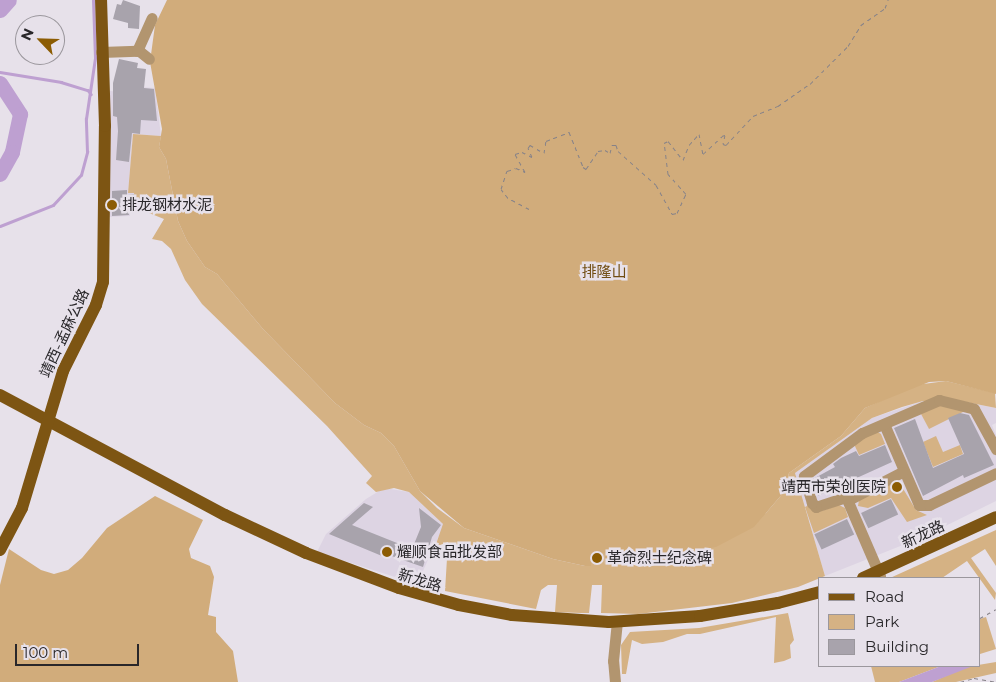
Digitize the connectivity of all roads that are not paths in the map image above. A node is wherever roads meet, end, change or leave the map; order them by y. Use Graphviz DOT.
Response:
graph roads {
  1 [pos="101,0"];
  2 [pos="152,18"];
  3 [pos="138,50"];
  4 [pos="101,52"];
  5 [pos="149,59"];
  6 [pos="0,395"];
  7 [pos="46,419"];
  8 [pos="884,424"];
  9 [pos="996,449"];
  10 [pos="902,472"];
  11 [pos="996,473"];
  12 [pos="848,500"];
  13 [pos="996,517"];
  14 [pos="996,522"];
  15 [pos="0,550"];
  16 [pos="878,575"];
  17 [pos="818,593"];
  18 [pos="818,598"];
  19 [pos="617,623"];
  20 [pos="615,682"];
  1 -- 4 [label="main road, 靖西-孟麻公路"];
  2 -- 3 [label="street"];
  3 -- 4 [label="street"];
  3 -- 5 [label="street"];
  4 -- 7 [label="main road, 靖西-孟麻公路"];
  6 -- 7 [label="main road, 新龙路"];
  7 -- 15 [label="main road, 靖西-孟麻公路"];
  7 -- 19 [label="main road, 新龙路"];
  8 -- 9 [label="street"];
  8 -- 10 [label="street"];
  8 -- 12 [label="street"];
  10 -- 11 [label="street"];
  10 -- 12 [label="street"];
  12 -- 16 [label="street"];
  13 -- 16 [label="main road, 新龙路"];
  14 -- 16 [label="main road, 新龙路"];
  17 -- 19 [label="main road, 新龙路"];
  18 -- 19 [label="main road, 新龙路"];
  19 -- 20 [label="street"];
}
